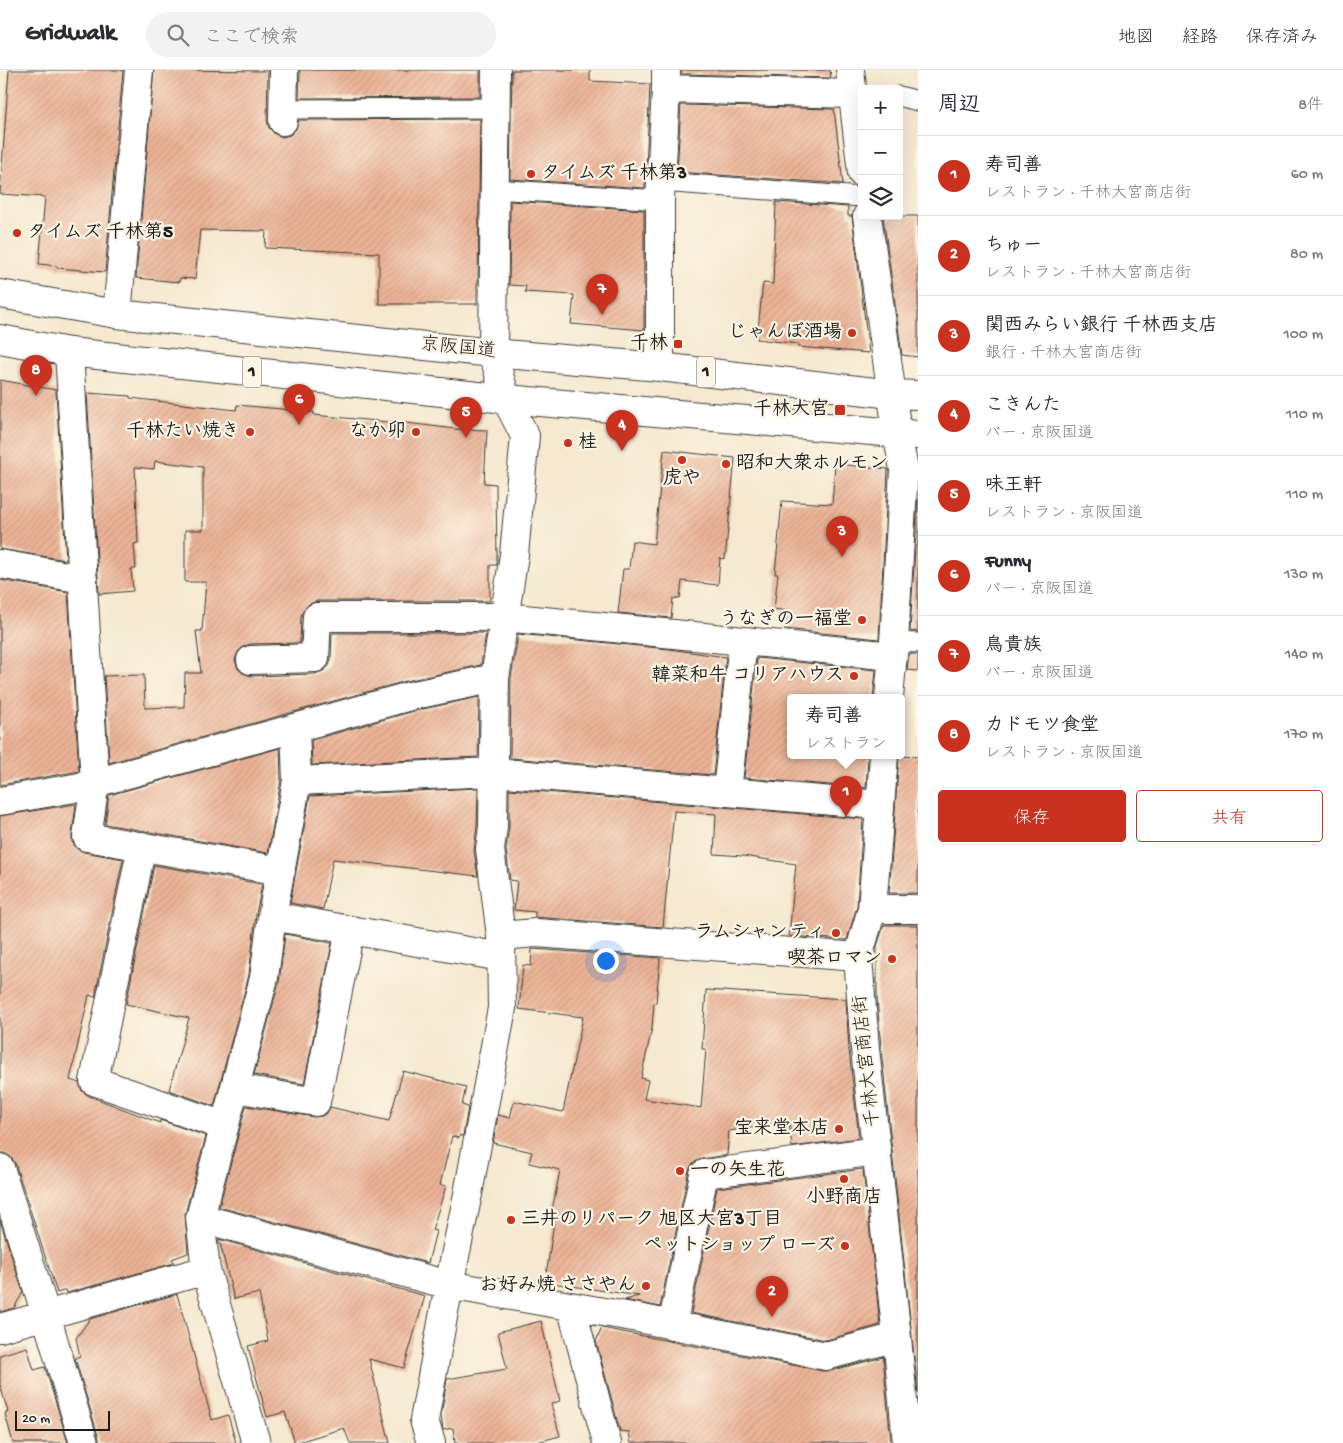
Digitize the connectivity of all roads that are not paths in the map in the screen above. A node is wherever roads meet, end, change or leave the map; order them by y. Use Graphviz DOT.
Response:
graph roads {
  1 [pos="139,70"];
  2 [pos="284,70"];
  3 [pos="496,70"];
  4 [pos="666,79"];
  5 [pos="855,86"];
  6 [pos="903,97"];
  7 [pos="918,101"];
  8 [pos="495,108"];
  9 [pos="283,115"];
  10 [pos="859,130"];
  11 [pos="495,189"];
  12 [pos="660,191"];
  13 [pos="858,197"];
  14 [pos="867,220"];
  15 [pos="0,294"];
  16 [pos="117,314"];
  17 [pos="0,339"];
  18 [pos="69,352"];
  19 [pos="494,353"];
  20 [pos="660,367"];
  21 [pos="905,394"];
  22 [pos="506,399"];
  23 [pos="908,433"];
  24 [pos="0,564"];
  25 [pos="83,580"];
  26 [pos="504,617"];
  27 [pos="743,641"];
  28 [pos="902,647"];
  29 [pos="251,660"];
  30 [pos="495,678"];
  31 [pos="890,694"];
  32 [pos="295,728"];
  33 [pos="884,759"];
  34 [pos="493,772"];
  35 [pos="297,781"];
  36 [pos="95,783"];
  37 [pos="727,792"];
  38 [pos="0,800"];
  39 [pos="880,805"];
  40 [pos="142,846"];
  41 [pos="281,871"];
  42 [pos="872,909"];
  43 [pos="918,910"];
  44 [pos="272,916"];
  45 [pos="350,930"];
  46 [pos="501,947"];
  47 [pos="858,957"];
  48 [pos="235,1088"];
  49 [pos="224,1126"];
  50 [pos="877,1151"];
  51 [pos="0,1168"];
  52 [pos="200,1218"];
  53 [pos="206,1270"];
  54 [pos="450,1285"];
  55 [pos="570,1306"];
  56 [pos="906,1309"];
  57 [pos="46,1315"];
  58 [pos="672,1326"];
  59 [pos="0,1328"];
  60 [pos="897,1337"];
  61 [pos="84,1443"];
  62 [pos="256,1443"];
  63 [pos="431,1443"];
  64 [pos="606,1443"];
  65 [pos="907,1443"];
  1 -- 16 [label="main road"];
  2 -- 9 [label="main road"];
  3 -- 8 [label="main road"];
  4 -- 5 [label="main road"];
  4 -- 12 [label="main road"];
  5 -- 10 [label="main road"];
  6 -- 7 [label="lane"];
  8 -- 9 [label="lane"];
  8 -- 11 [label="main road"];
  11 -- 12 [label="lane"];
  11 -- 19 [label="main road"];
  12 -- 13 [label="lane"];
  12 -- 20 [label="main road"];
  14 -- 21 [label="main road"];
  15 -- 16 [label="main road, 京阪国道 / 1"];
  16 -- 19 [label="main road, 京阪国道 / 1"];
  17 -- 18 [label="main road, 1"];
  18 -- 22 [label="main road, 1"];
  18 -- 25 [label="main road"];
  19 -- 20 [label="main road, 京阪国道 / 1"];
  19 -- 22 [label="main road"];
  20 -- 21 [label="main road, 京阪国道 / 1"];
  21 -- 23 [label="main road"];
  22 -- 23 [label="main road, 1"];
  22 -- 26 [label="main road"];
  23 -- 28 [label="main road"];
  24 -- 25 [label="main road"];
  25 -- 36 [label="main road"];
  26 -- 27 [label="main road"];
  26 -- 29 [label="main road"];
  26 -- 30 [label="main road"];
  27 -- 28 [label="main road"];
  27 -- 37 [label="main road"];
  28 -- 31 [label="main road"];
  30 -- 32 [label="main road"];
  30 -- 34 [label="main road"];
  32 -- 35 [label="main road"];
  32 -- 36 [label="main road"];
  33 -- 39 [label="main road, 千林大宮商店街"];
  34 -- 35 [label="main road"];
  34 -- 37 [label="main road"];
  34 -- 46 [label="main road"];
  35 -- 41 [label="main road"];
  36 -- 38 [label="main road"];
  36 -- 40 [label="main road"];
  37 -- 39 [label="main road"];
  39 -- 42 [label="main road, 千林大宮商店街"];
  40 -- 41 [label="main road"];
  40 -- 49 [label="main road"];
  41 -- 44 [label="main road"];
  42 -- 43 [label="main road"];
  42 -- 47 [label="main road, 千林大宮商店街"];
  44 -- 45 [label="main road"];
  44 -- 48 [label="main road"];
  45 -- 46 [label="main road"];
  45 -- 48 [label="main road"];
  46 -- 47 [label="main road"];
  46 -- 54 [label="main road"];
  47 -- 50 [label="main road, 千林大宮商店街"];
  48 -- 49 [label="main road"];
  49 -- 52 [label="main road"];
  50 -- 56 [label="main road, 千林大宮商店街"];
  50 -- 58 [label="main road"];
  51 -- 57 [label="main road"];
  52 -- 53 [label="main road"];
  52 -- 54 [label="main road"];
  53 -- 57 [label="main road"];
  53 -- 62 [label="main road"];
  54 -- 55 [label="main road"];
  54 -- 63 [label="main road"];
  55 -- 58 [label="main road"];
  55 -- 64 [label="main road"];
  56 -- 60 [label="main road, 千林大宮商店街"];
  57 -- 59 [label="main road"];
  57 -- 61 [label="main road"];
  58 -- 60 [label="main road"];
  60 -- 65 [label="main road, 千林大宮商店街"];
}
